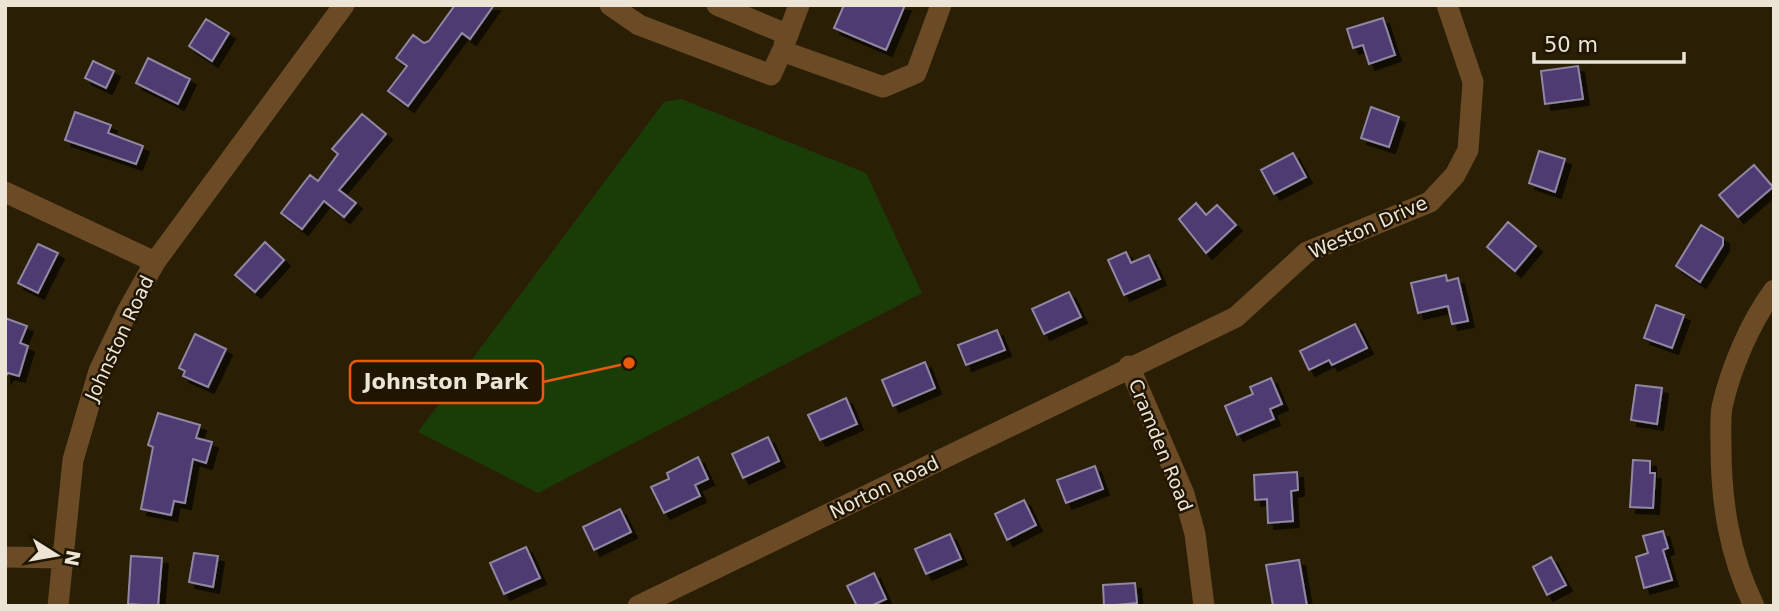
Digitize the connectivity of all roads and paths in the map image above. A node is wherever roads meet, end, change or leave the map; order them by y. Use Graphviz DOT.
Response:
graph roads {
  1 [pos="344,5"];
  2 [pos="610,5"];
  3 [pos="717,5"];
  4 [pos="799,5"];
  5 [pos="941,5"];
  6 [pos="1447,5"];
  7 [pos="784,42"];
  8 [pos="5,192"];
  9 [pos="155,262"];
  10 [pos="1774,290"];
  11 [pos="1129,366"];
  12 [pos="5,558"];
  13 [pos="61,558"];
  14 [pos="58,606"];
  15 [pos="638,606"];
  16 [pos="1204,606"];
  17 [pos="1754,606"];
  1 -- 9 [label="street, Johnston Road"];
  2 -- 7 [label="street"];
  3 -- 7 [label="street"];
  4 -- 7 [label="street"];
  5 -- 7 [label="street"];
  6 -- 11 [label="street, Weston Drive"];
  8 -- 9 [label="street"];
  9 -- 13 [label="street, Johnston Road"];
  10 -- 17 [label="street"];
  11 -- 15 [label="street, Norton Road"];
  11 -- 16 [label="street, Cramden Road"];
  12 -- 13 [label="street"];
  13 -- 14 [label="street, Johnston Road"];
}
